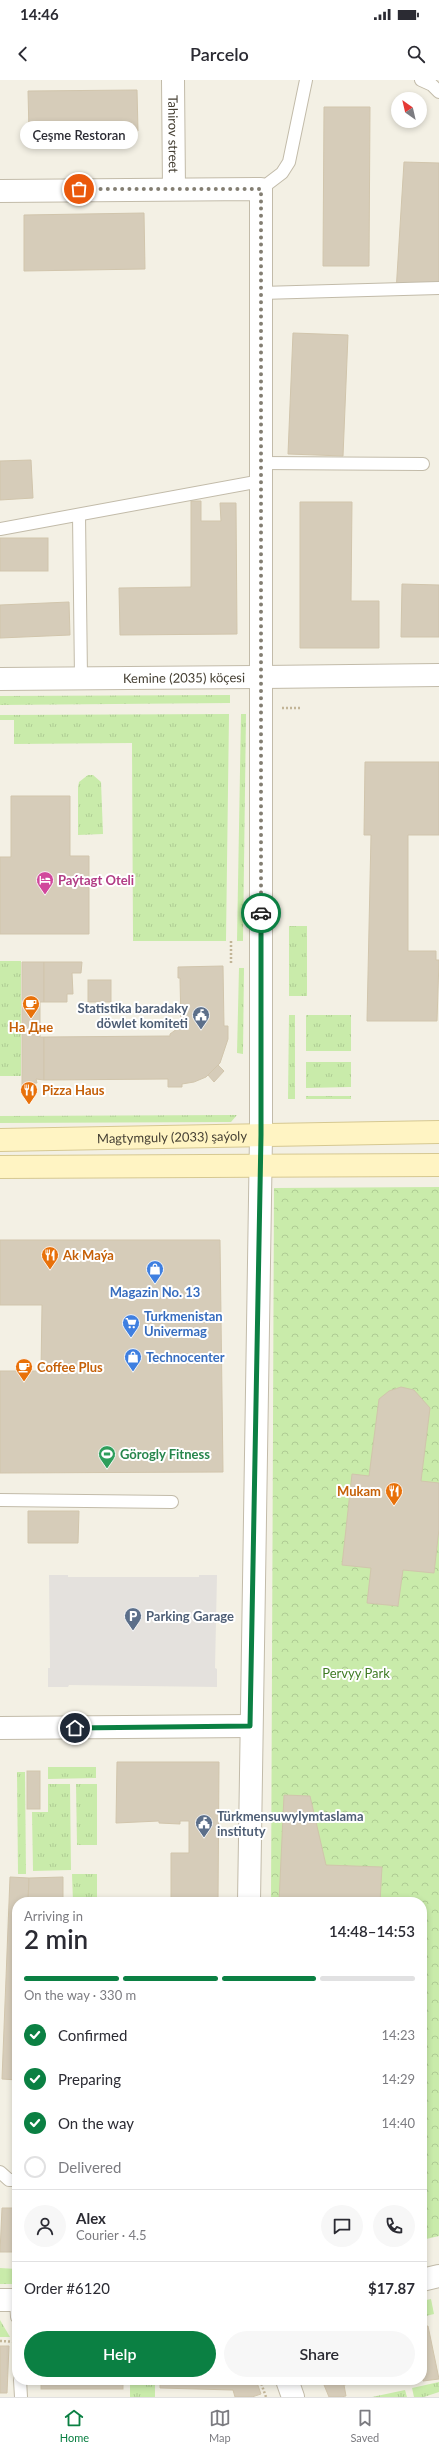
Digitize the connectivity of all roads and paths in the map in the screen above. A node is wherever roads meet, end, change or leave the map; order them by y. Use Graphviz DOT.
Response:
graph roads {
  1 [pos="173,80"];
  2 [pos="306,80"];
  3 [pos="421,80"];
  4 [pos="439,92"];
  5 [pos="174,188"];
  6 [pos="261,189"];
  7 [pos="0,190"];
  8 [pos="439,288"];
  9 [pos="261,294"];
  10 [pos="423,464"];
  11 [pos="261,472"];
  12 [pos="79,515"];
  13 [pos="0,529"];
  14 [pos="439,676"];
  15 [pos="263,677"];
  16 [pos="81,678"];
  17 [pos="0,679"];
  18 [pos="231,941"];
  19 [pos="231,963"];
  20 [pos="439,1132"];
  21 [pos="261,1135"];
  22 [pos="0,1140"];
  23 [pos="439,1165"];
  24 [pos="259,1166"];
  25 [pos="0,1167"];
  26 [pos="0,1500"];
  27 [pos="172,1502"];
  28 [pos="250,1726"];
  29 [pos="0,1728"];
  30 [pos="249,1897"];
  31 [pos="0,2172"];
  32 [pos="12,2180"];
  33 [pos="439,2276"];
  34 [pos="427,2279"];
  35 [pos="0,2341"];
  36 [pos="12,2342"];
  37 [pos="20,2385"];
  38 [pos="262,2385"];
  39 [pos="289,2385"];
  40 [pos="21,2397"];
  41 [pos="266,2397"];
  42 [pos="293,2397"];
  1 -- 5 [label="street, Tahirov street"];
  2 -- 6 [label="lane"];
  3 -- 4 [label="lane"];
  5 -- 6 [label="street"];
  5 -- 7 [label="street"];
  6 -- 9 [label="street"];
  8 -- 9 [label="lane"];
  9 -- 11 [label="street"];
  10 -- 11 [label="lane"];
  11 -- 12 [label="lane"];
  11 -- 15 [label="street"];
  12 -- 13 [label="lane"];
  12 -- 16 [label="lane"];
  14 -- 15 [label="street, Kemine (2035) köçesi"];
  15 -- 16 [label="street, Kemine (2035) köçesi"];
  15 -- 21 [label="street"];
  16 -- 17 [label="street, Kemine (2035) köçesi"];
  18 -- 19 [label="path"];
  20 -- 21 [label="main road, Magtymguly (2033) şaýoly"];
  21 -- 22 [label="main road, Magtymguly (2033) şaýoly"];
  21 -- 24 [label="street"];
  23 -- 24 [label="main road"];
  24 -- 25 [label="main road"];
  24 -- 28 [label="street"];
  26 -- 27 [label="lane"];
  28 -- 29 [label="street"];
  28 -- 30 [label="street"];
  31 -- 32 [label="lane"];
  33 -- 34 [label="street"];
  35 -- 36 [label="path"];
  37 -- 40 [label="lane"];
  38 -- 41 [label="path"];
  39 -- 42 [label="street"];
}
